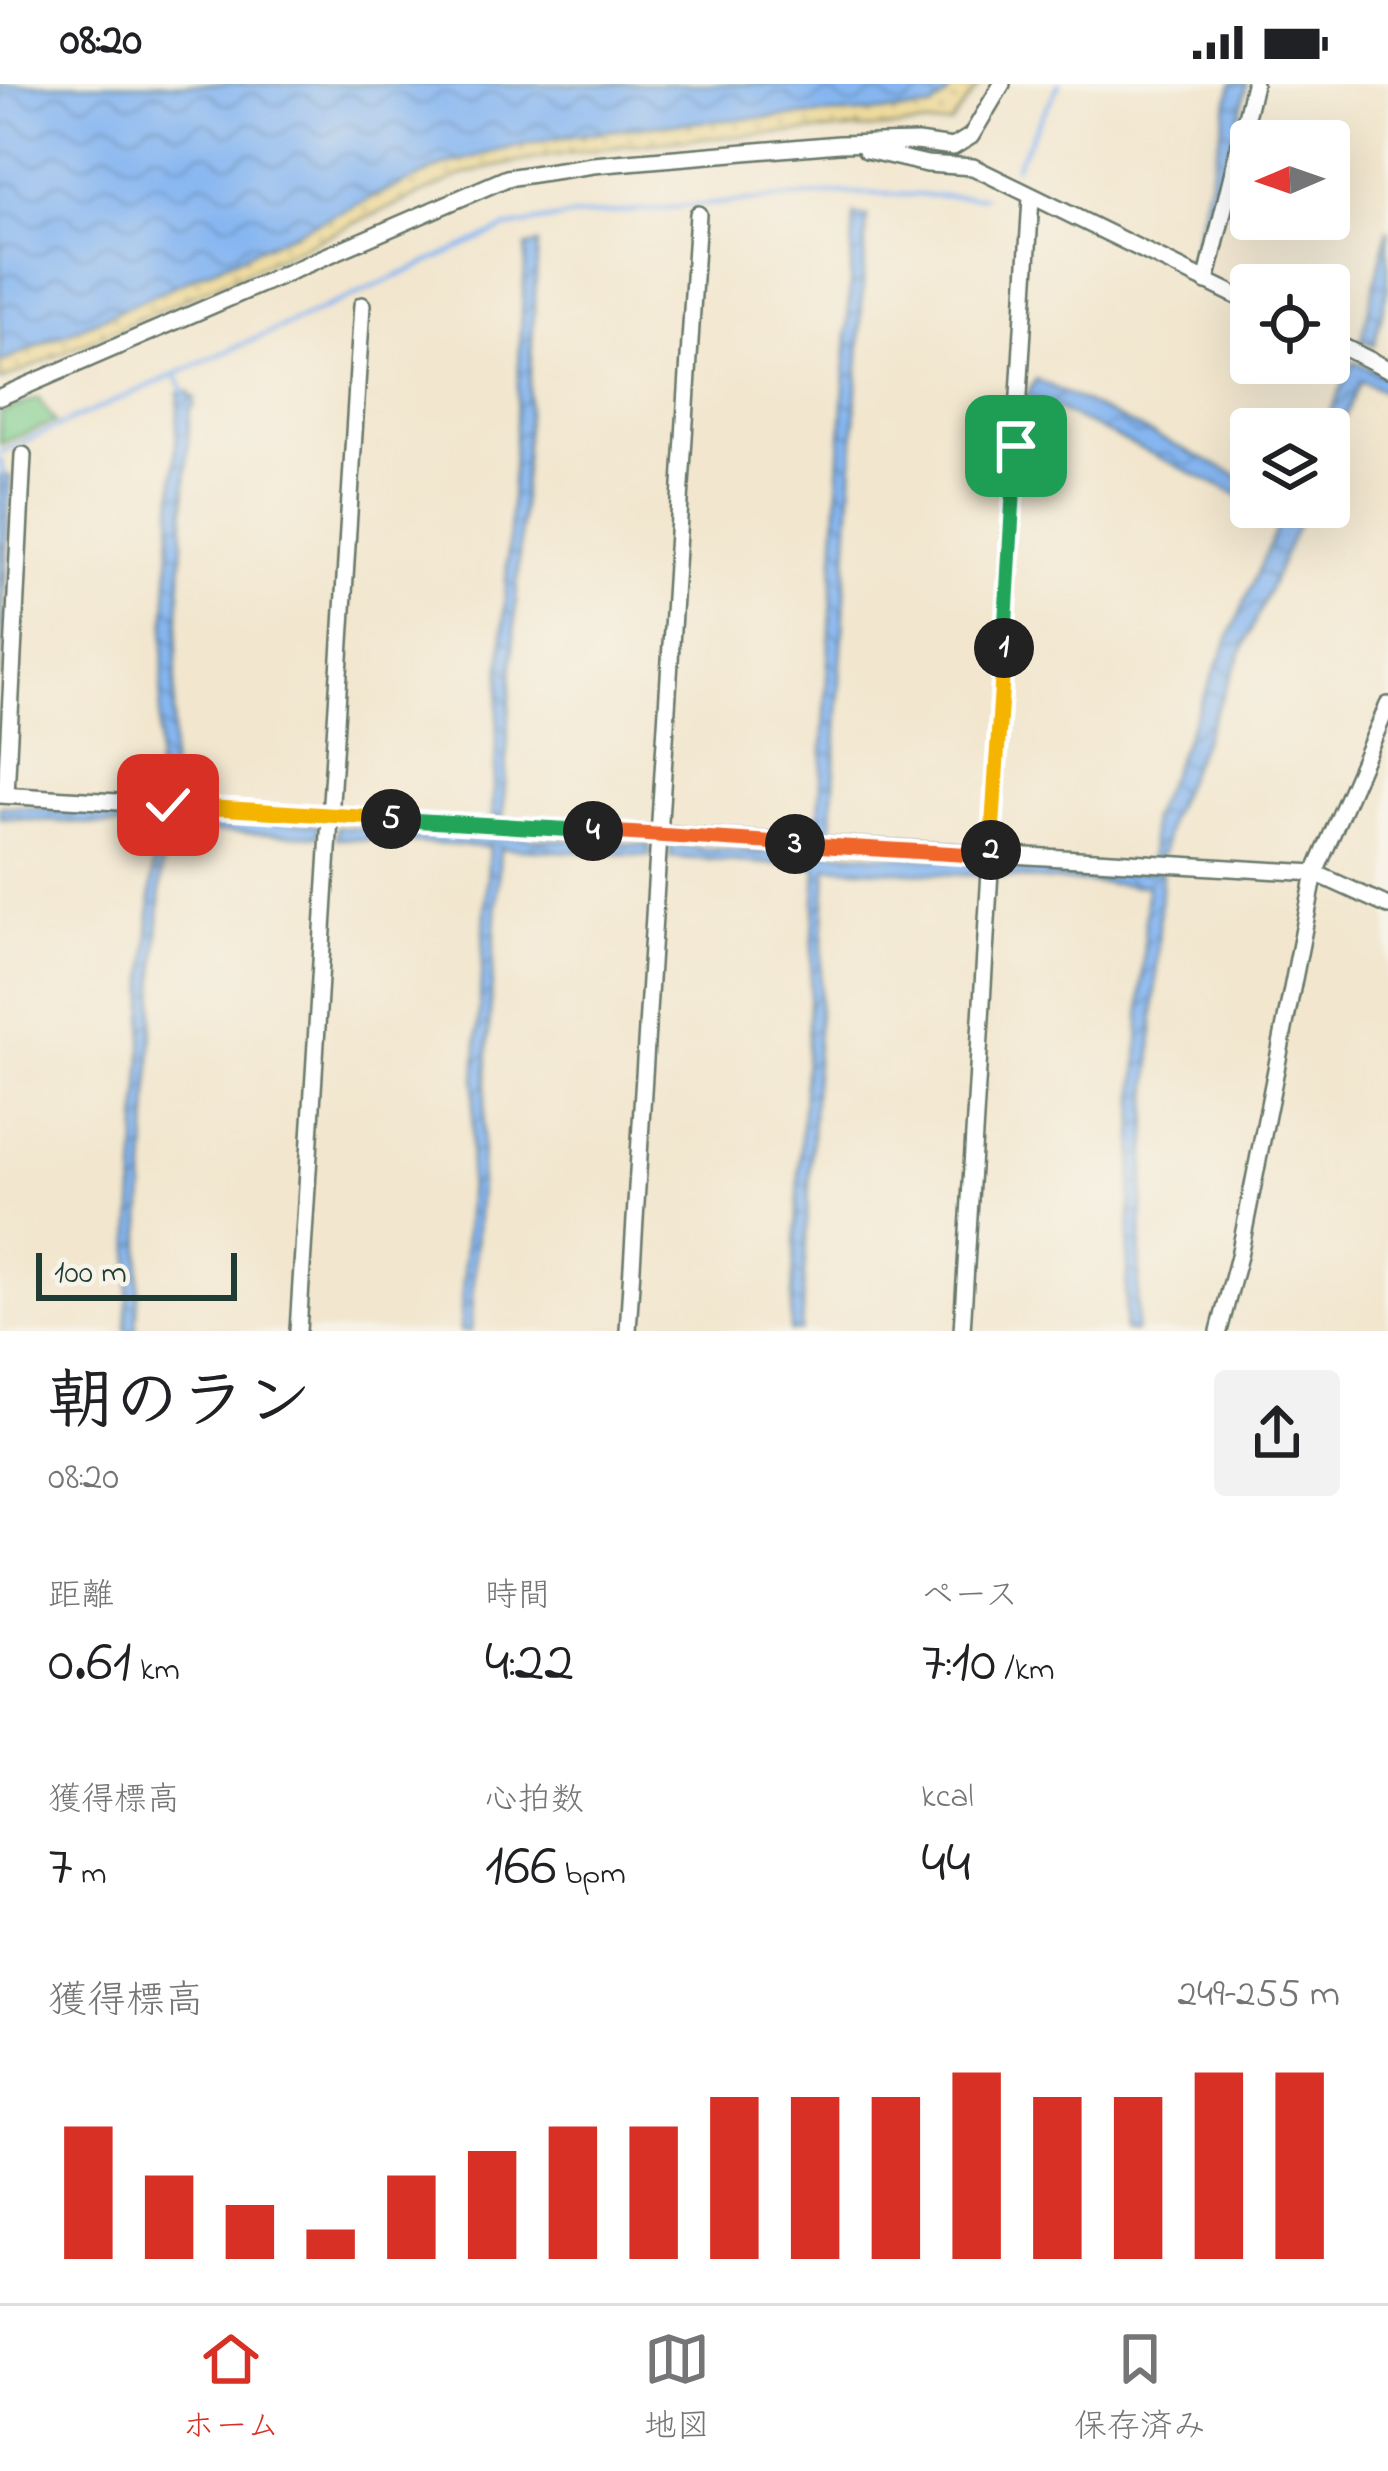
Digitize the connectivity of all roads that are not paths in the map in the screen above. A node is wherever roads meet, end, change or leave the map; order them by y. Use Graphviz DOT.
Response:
graph roads {
  1 [pos="1003,84"];
  2 [pos="1254,84"];
  3 [pos="839,144"];
  4 [pos="1031,198"];
  5 [pos="698,214"];
  6 [pos="1206,282"];
  7 [pos="1230,293"];
  8 [pos="362,305"];
  9 [pos="1350,350"];
  10 [pos="1388,369"];
  11 [pos="0,398"];
  12 [pos="23,455"];
  13 [pos="1388,705"];
  14 [pos="3,795"];
  15 [pos="329,815"];
  16 [pos="661,836"];
  17 [pos="991,856"];
  18 [pos="1315,872"];
  19 [pos="1388,906"];
  20 [pos="298,1331"];
  21 [pos="628,1331"];
  22 [pos="962,1331"];
  23 [pos="1219,1331"];
  1 -- 3 [label="street"];
  2 -- 6 [label="street"];
  3 -- 4 [label="street"];
  3 -- 11 [label="street"];
  4 -- 6 [label="street"];
  4 -- 17 [label="street"];
  5 -- 16 [label="street"];
  6 -- 7 [label="street"];
  8 -- 15 [label="street"];
  9 -- 10 [label="street"];
  12 -- 14 [label="street"];
  13 -- 18 [label="street"];
  14 -- 15 [label="street"];
  15 -- 16 [label="street"];
  15 -- 20 [label="street"];
  16 -- 17 [label="street"];
  16 -- 21 [label="street"];
  17 -- 18 [label="street"];
  17 -- 22 [label="street"];
  18 -- 19 [label="street"];
  18 -- 23 [label="street"];
}
